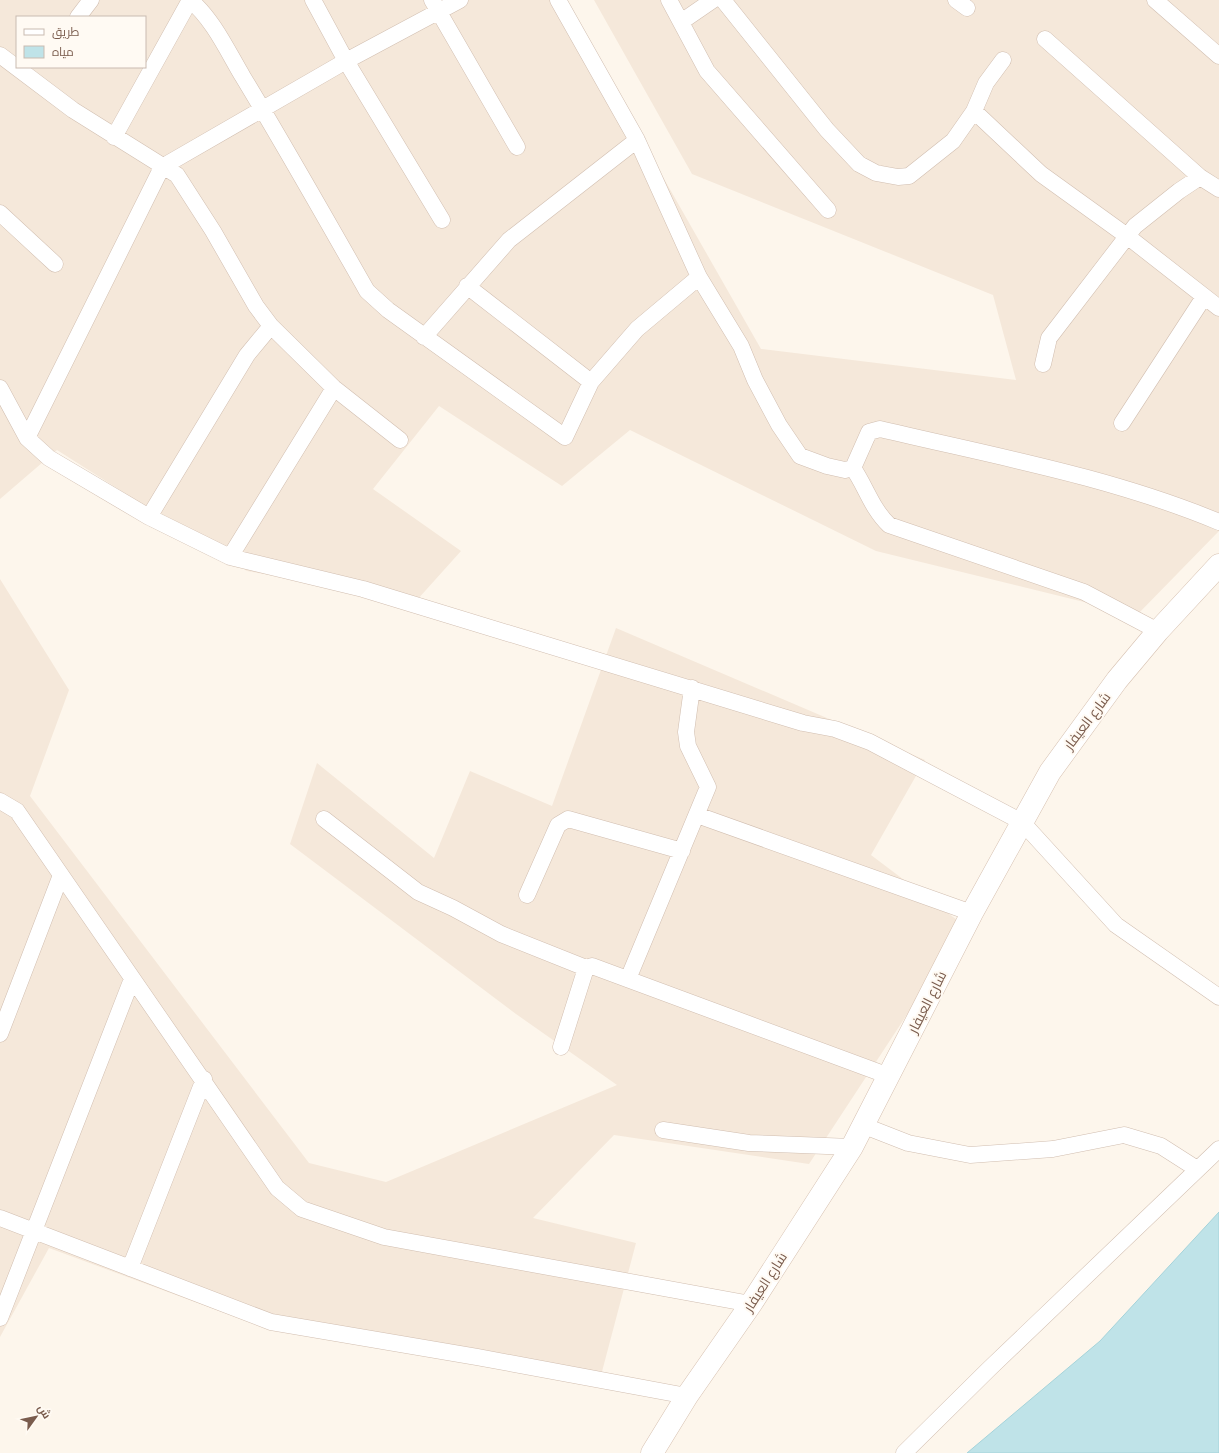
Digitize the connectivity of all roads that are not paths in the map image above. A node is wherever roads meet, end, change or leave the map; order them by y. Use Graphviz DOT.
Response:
graph roads {
  1 [pos="91,0"];
  2 [pos="190,0"];
  3 [pos="313,0"];
  4 [pos="460,0"];
  5 [pos="558,0"];
  6 [pos="669,0"];
  7 [pos="713,0"];
  8 [pos="723,0"];
  9 [pos="1155,0"];
  10 [pos="435,6"];
  11 [pos="79,16"];
  12 [pos="681,22"];
  13 [pos="1045,39"];
  14 [pos="0,55"];
  15 [pos="1219,56"];
  16 [pos="1003,60"];
  17 [pos="346,61"];
  18 [pos="16,63"];
  19 [pos="27,68"];
  20 [pos="37,73"];
  21 [pos="263,109"];
  22 [pos="974,110"];
  23 [pos="114,137"];
  24 [pos="637,140"];
  25 [pos="517,147"];
  26 [pos="162,167"];
  27 [pos="1200,177"];
  28 [pos="1219,189"];
  29 [pos="828,210"];
  30 [pos="0,213"];
  31 [pos="442,220"];
  32 [pos="1127,236"];
  33 [pos="55,264"];
  34 [pos="699,277"];
  35 [pos="467,286"];
  36 [pos="1204,297"];
  37 [pos="1219,308"];
  38 [pos="271,326"];
  39 [pos="424,337"];
  40 [pos="1043,364"];
  41 [pos="591,382"];
  42 [pos="0,388"];
  43 [pos="334,388"];
  44 [pos="1122,423"];
  45 [pos="27,438"];
  46 [pos="400,440"];
  47 [pos="853,468"];
  48 [pos="149,517"];
  49 [pos="1219,522"];
  50 [pos="230,556"];
  51 [pos="1219,565"];
  52 [pos="1158,631"];
  53 [pos="692,688"];
  54 [pos="0,801"];
  55 [pos="697,815"];
  56 [pos="324,819"];
  57 [pos="1022,822"];
  58 [pos="682,851"];
  59 [pos="61,874"];
  60 [pos="528,895"];
  61 [pos="972,913"];
  62 [pos="586,968"];
  63 [pos="132,979"];
  64 [pos="628,979"];
  65 [pos="1219,997"];
  66 [pos="0,1034"];
  67 [pos="561,1047"];
  68 [pos="889,1076"];
  69 [pos="204,1079"];
  70 [pos="862,1126"];
  71 [pos="663,1130"];
  72 [pos="852,1146"];
  73 [pos="1219,1149"];
  74 [pos="1198,1169"];
  75 [pos="0,1218"];
  76 [pos="33,1231"];
  77 [pos="130,1268"];
  78 [pos="751,1304"];
  79 [pos="0,1318"];
  80 [pos="687,1396"];
  81 [pos="652,1453"];
  82 [pos="904,1453"];
  1 -- 11 [label="street"];
  2 -- 21 [label="street"];
  2 -- 23 [label="street"];
  3 -- 17 [label="street"];
  4 -- 10 [label="street"];
  5 -- 24 [label="street"];
  6 -- 12 [label="street"];
  7 -- 12 [label="street"];
  8 -- 22 [label="street"];
  9 -- 15 [label="street"];
  10 -- 17 [label="street"];
  10 -- 25 [label="street"];
  12 -- 29 [label="street"];
  13 -- 27 [label="street"];
  14 -- 18 [label="street"];
  16 -- 22 [label="street"];
  17 -- 21 [label="street"];
  17 -- 31 [label="street"];
  19 -- 20 [label="street"];
  20 -- 23 [label="street"];
  21 -- 26 [label="street"];
  21 -- 39 [label="street"];
  22 -- 32 [label="street"];
  23 -- 26 [label="street"];
  24 -- 34 [label="street"];
  24 -- 35 [label="street"];
  26 -- 38 [label="street"];
  26 -- 45 [label="street"];
  27 -- 28 [label="street"];
  27 -- 32 [label="street"];
  30 -- 33 [label="street"];
  32 -- 36 [label="street"];
  32 -- 40 [label="street"];
  34 -- 41 [label="street"];
  34 -- 47 [label="street"];
  35 -- 39 [label="street"];
  35 -- 41 [label="street"];
  36 -- 37 [label="street"];
  36 -- 44 [label="street"];
  38 -- 43 [label="street"];
  38 -- 48 [label="street"];
  39 -- 41 [label="street"];
  42 -- 45 [label="street"];
  43 -- 46 [label="street"];
  43 -- 50 [label="street"];
  45 -- 48 [label="street"];
  47 -- 49 [label="street"];
  47 -- 52 [label="street"];
  48 -- 50 [label="street"];
  50 -- 53 [label="street"];
  51 -- 52 [label="main road, شارع العيفار"];
  52 -- 57 [label="main road, شارع العيفار"];
  53 -- 55 [label="street"];
  53 -- 57 [label="street"];
  54 -- 59 [label="street"];
  55 -- 58 [label="street"];
  55 -- 61 [label="street"];
  56 -- 62 [label="street"];
  57 -- 61 [label="main road, شارع العيفار"];
  57 -- 65 [label="street"];
  58 -- 60 [label="street"];
  58 -- 64 [label="street"];
  59 -- 63 [label="street"];
  59 -- 66 [label="street"];
  61 -- 68 [label="main road, شارع العيفار"];
  62 -- 64 [label="street"];
  62 -- 67 [label="street"];
  63 -- 69 [label="street"];
  63 -- 76 [label="street"];
  64 -- 68 [label="street"];
  68 -- 70 [label="main road, شارع العيفار"];
  69 -- 77 [label="street"];
  69 -- 78 [label="street"];
  70 -- 72 [label="main road, شارع العيفار"];
  70 -- 74 [label="street"];
  71 -- 72 [label="street"];
  72 -- 78 [label="main road, شارع العيفار"];
  73 -- 74 [label="street"];
  74 -- 82 [label="street"];
  75 -- 76 [label="street"];
  76 -- 77 [label="street"];
  76 -- 79 [label="street"];
  77 -- 80 [label="street"];
  78 -- 80 [label="main road, شارع العيفار"];
  80 -- 81 [label="main road, شارع العيفار"];
}
